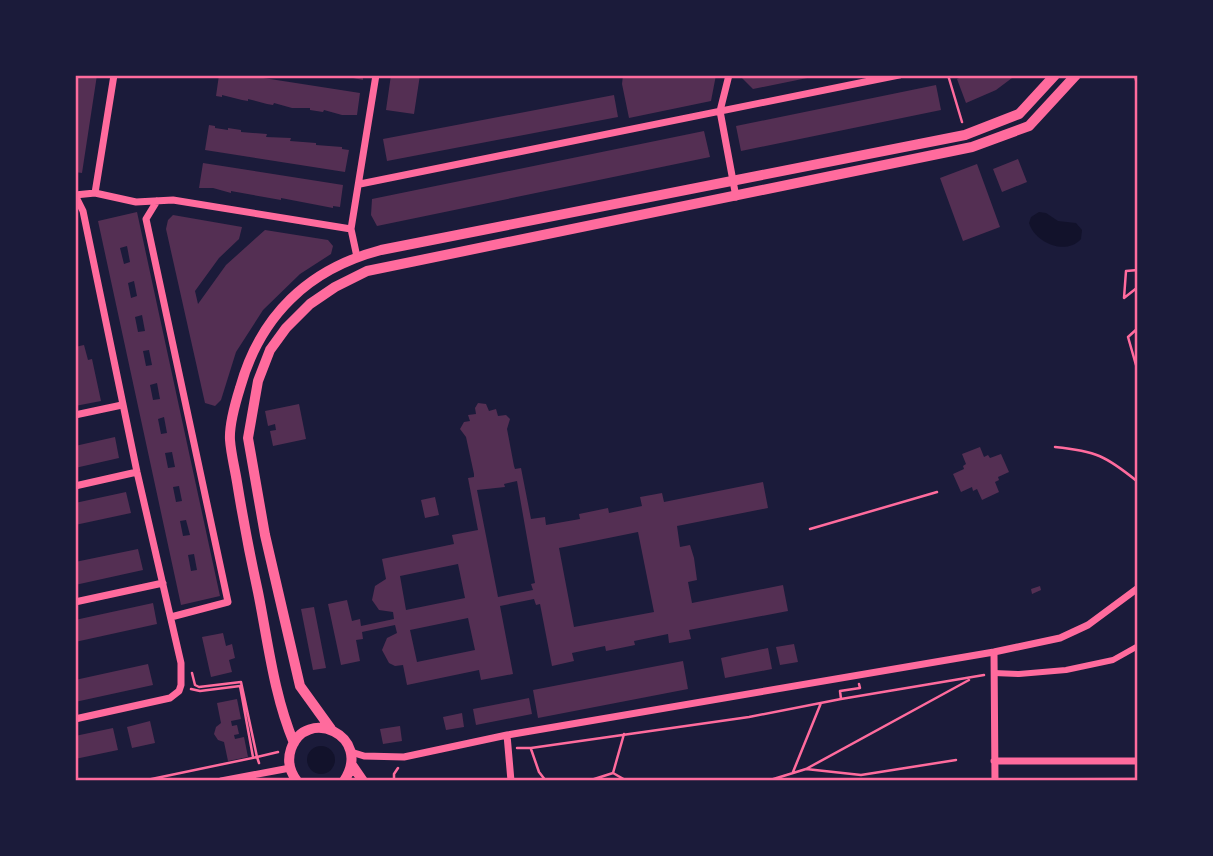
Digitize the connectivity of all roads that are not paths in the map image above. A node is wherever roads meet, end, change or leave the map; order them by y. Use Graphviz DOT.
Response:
graph roads {
  1 [pos="114,75"];
  2 [pos="376,75"];
  3 [pos="729,75"];
  4 [pos="899,75"];
  5 [pos="1055,75"];
  6 [pos="1076,75"];
  7 [pos="720,111"];
  8 [pos="733,180"];
  9 [pos="360,184"];
  10 [pos="95,193"];
  11 [pos="75,195"];
  12 [pos="736,197"];
  13 [pos="157,201"];
  14 [pos="351,229"];
  15 [pos="357,257"];
  16 [pos="122,405"];
  17 [pos="75,415"];
  18 [pos="137,472"];
  19 [pos="75,486"];
  20 [pos="163,583"];
  21 [pos="1138,588"];
  22 [pos="75,602"];
  23 [pos="171,617"];
  24 [pos="1138,646"];
  25 [pos="994,652"];
  26 [pos="994,673"];
  27 [pos="75,719"];
  28 [pos="331,729"];
  29 [pos="507,735"];
  30 [pos="294,743"];
  31 [pos="351,752"];
  32 [pos="995,761"];
  33 [pos="1138,761"];
  34 [pos="352,765"];
  35 [pos="290,768"];
  36 [pos="221,781"];
  37 [pos="297,781"];
  38 [pos="344,781"];
  39 [pos="363,781"];
  40 [pos="511,781"];
  41 [pos="995,781"];
  1 -- 10 [label="street"];
  2 -- 9 [label="street"];
  3 -- 7 [label="street"];
  4 -- 7 [label="street"];
  5 -- 8 [label="street"];
  6 -- 12 [label="street"];
  7 -- 8 [label="street"];
  7 -- 9 [label="street"];
  8 -- 12 [label="street"];
  8 -- 15 [label="street"];
  9 -- 14 [label="street"];
  10 -- 11 [label="street"];
  10 -- 13 [label="street"];
  11 -- 16 [label="street"];
  12 -- 28 [label="street"];
  13 -- 14 [label="street"];
  13 -- 23 [label="street"];
  14 -- 15 [label="street"];
  15 -- 30 [label="street"];
  16 -- 17 [label="street"];
  16 -- 18 [label="street"];
  18 -- 19 [label="street"];
  18 -- 20 [label="street"];
  20 -- 22 [label="street"];
  20 -- 23 [label="street"];
  21 -- 25 [label="street"];
  23 -- 27 [label="street"];
  24 -- 26 [label="street"];
  25 -- 26 [label="street"];
  25 -- 29 [label="street"];
  26 -- 32 [label="street"];
  28 -- 30 [label="street"];
  28 -- 31 [label="street"];
  29 -- 31 [label="street"];
  29 -- 40 [label="street"];
  30 -- 35 [label="street"];
  31 -- 34 [label="street"];
  32 -- 33 [label="street"];
  32 -- 41 [label="street"];
  34 -- 38 [label="street"];
  34 -- 39 [label="street"];
  35 -- 36 [label="street"];
  35 -- 37 [label="street"];
}
